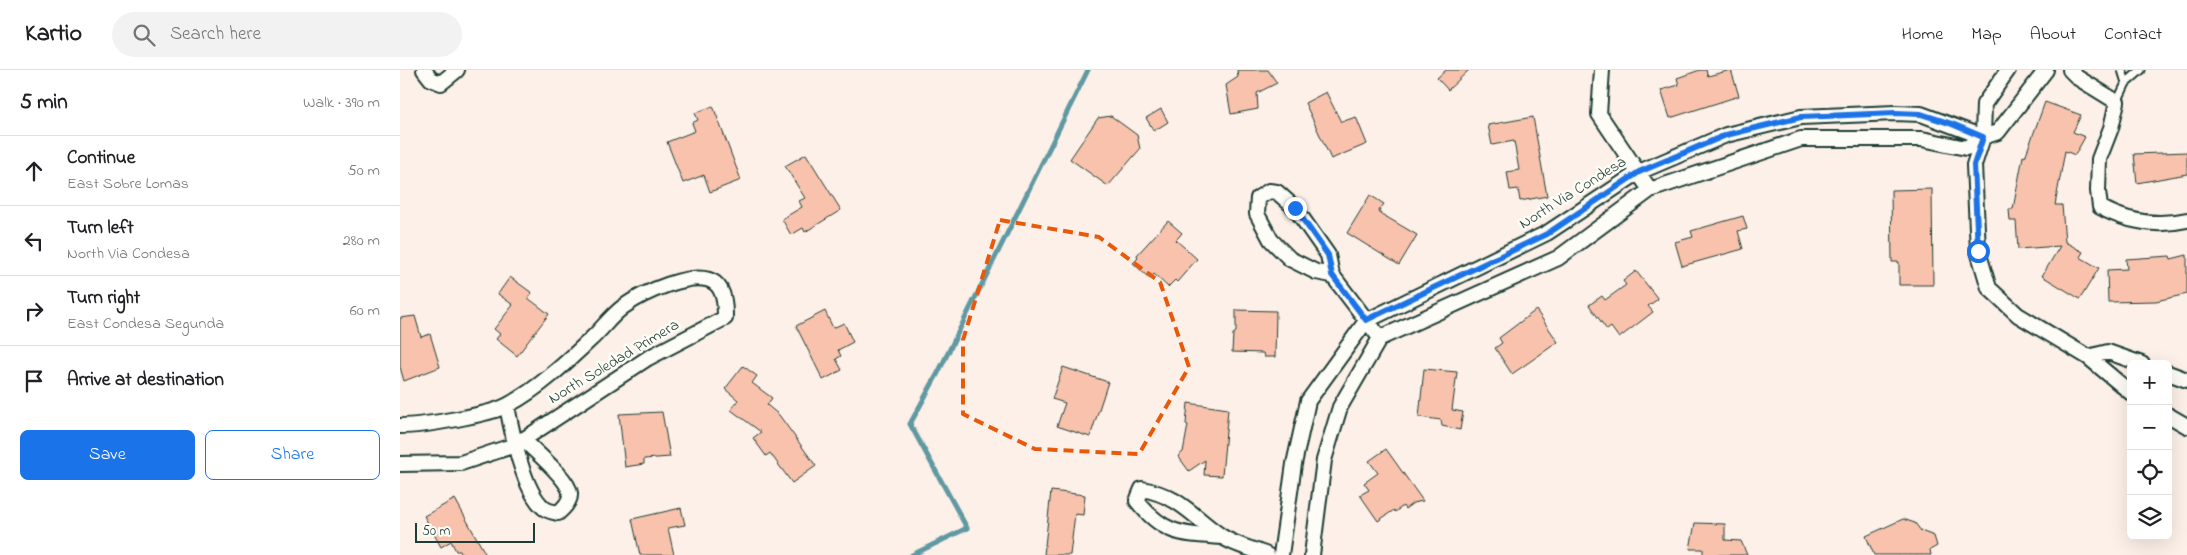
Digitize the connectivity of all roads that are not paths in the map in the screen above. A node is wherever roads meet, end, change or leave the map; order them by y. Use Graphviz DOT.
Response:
graph roads {
  1 [pos="424,70"];
  2 [pos="457,70"];
  3 [pos="1602,70"];
  4 [pos="2008,70"];
  5 [pos="2046,70"];
  6 [pos="2070,70"];
  7 [pos="2122,70"];
  8 [pos="2141,70"];
  9 [pos="2126,83"];
  10 [pos="2116,102"];
  11 [pos="1983,137"];
  12 [pos="1639,172"];
  13 [pos="1650,190"];
  14 [pos="2187,220"];
  15 [pos="1332,275"];
  16 [pos="1366,320"];
  17 [pos="1380,338"];
  18 [pos="2088,357"];
  19 [pos="2131,360"];
  20 [pos="2172,374"];
  21 [pos="2187,380"];
  22 [pos="2127,390"];
  23 [pos="507,406"];
  24 [pos="2172,417"];
  25 [pos="400,426"];
  26 [pos="2187,426"];
  27 [pos="519,442"];
  28 [pos="400,464"];
  29 [pos="1222,537"];
  30 [pos="1267,555"];
  31 [pos="1281,555"];
  32 [pos="1312,555"];
  1 -- 2 [label="street"];
  3 -- 12 [label="street"];
  4 -- 11 [label="street"];
  5 -- 11 [label="street"];
  6 -- 10 [label="street"];
  7 -- 9 [label="lane"];
  8 -- 9 [label="lane"];
  9 -- 10 [label="lane"];
  10 -- 14 [label="street"];
  11 -- 12 [label="street, North Via Condesa"];
  11 -- 13 [label="street"];
  11 -- 18 [label="street"];
  12 -- 13 [label="street"];
  12 -- 16 [label="street, North Via Condesa"];
  13 -- 17 [label="street"];
  15 -- 15 [label="street"];
  15 -- 16 [label="street"];
  16 -- 17 [label="street"];
  16 -- 31 [label="street, North Via Condesa"];
  17 -- 32 [label="street"];
  18 -- 19 [label="street"];
  18 -- 22 [label="street"];
  20 -- 21 [label="street"];
  23 -- 25 [label="street"];
  23 -- 27 [label="street"];
  23 -- 27 [label="street, North Soledad Primera"];
  24 -- 26 [label="street"];
  27 -- 27 [label="street"];
  27 -- 28 [label="street, North Soledad Primera"];
  29 -- 29 [label="street"];
  29 -- 30 [label="street"];
}
